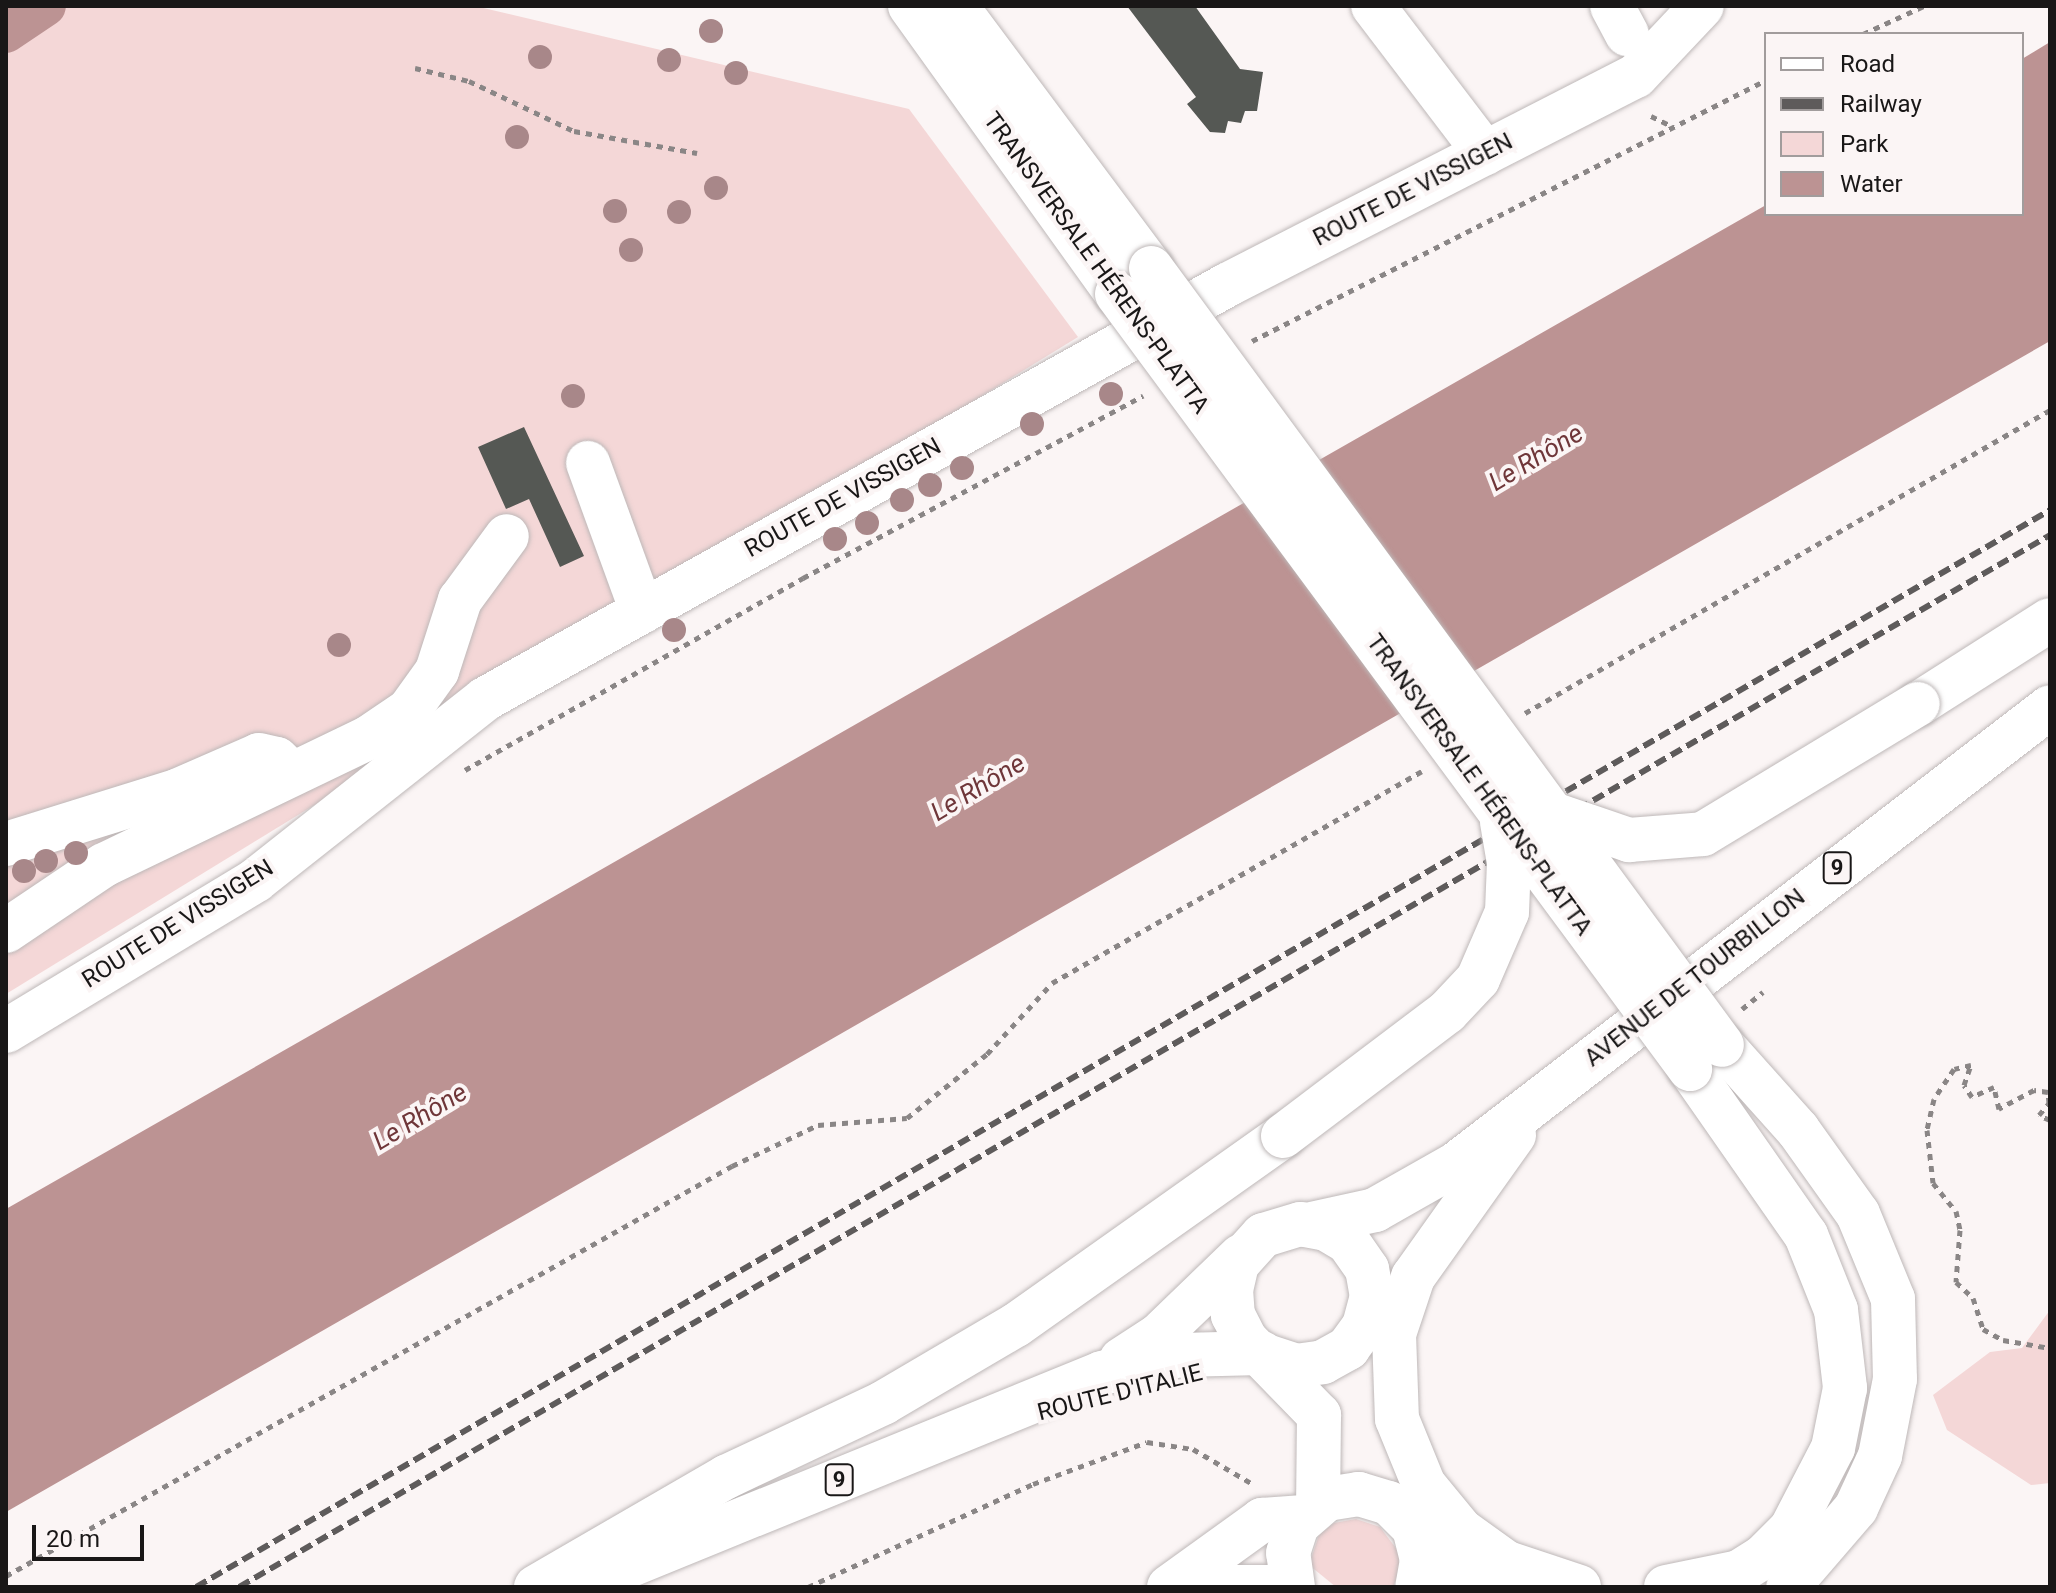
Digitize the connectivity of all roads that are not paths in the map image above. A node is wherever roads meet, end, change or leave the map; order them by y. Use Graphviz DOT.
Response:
graph roads {
  1 [pos="910,6"];
  2 [pos="956,6"];
  3 [pos="1373,6"];
  4 [pos="1702,6"];
  5 [pos="1485,153"];
  6 [pos="1134,281"];
  7 [pos="588,463"];
  8 [pos="507,536"];
  9 [pos="642,611"];
  10 [pos="2050,620"];
  11 [pos="2050,707"];
  12 [pos="292,774"];
  13 [pos="1547,812"];
  14 [pos="1500,816"];
  15 [pos="6,844"];
  16 [pos="6,931"];
  17 [pos="6,1031"];
  18 [pos="1715,1043"];
  19 [pos="1537,1099"];
  20 [pos="1456,1164"];
  21 [pos="1307,1225"];
  22 [pos="1244,1253"];
  23 [pos="1368,1316"];
  24 [pos="1264,1355"];
  25 [pos="1102,1373"];
  26 [pos="1307,1398"];
  27 [pos="931,1443"];
  28 [pos="1399,1509"];
  29 [pos="1310,1511"];
  30 [pos="1419,1569"];
  31 [pos="1727,1580"];
  32 [pos="536,1587"];
  33 [pos="575,1587"];
  34 [pos="1169,1587"];
  35 [pos="1208,1587"];
  36 [pos="1270,1587"];
  37 [pos="1293,1587"];
  38 [pos="1491,1587"];
  39 [pos="1579,1587"];
  40 [pos="1666,1587"];
  41 [pos="1788,1587"];
  1 -- 6 [label="main road, TRANSVERSALE HÉRENS-PLATTA"];
  2 -- 6 [label="main road, TRANSVERSALE HÉRENS-PLATTA"];
  3 -- 5 [label="main road"];
  4 -- 5 [label="main road, ROUTE DE VISSIGEN"];
  5 -- 9 [label="main road, ROUTE DE VISSIGEN"];
  6 -- 13 [label="main road, TRANSVERSALE HÉRENS-PLATTA, bridge"];
  6 -- 14 [label="main road, TRANSVERSALE HÉRENS-PLATTA, bridge"];
  7 -- 9 [label="main road"];
  8 -- 12 [label="main road"];
  9 -- 17 [label="main road, ROUTE DE VISSIGEN"];
  10 -- 13 [label="main road, bridge"];
  11 -- 19 [label="main road, AVENUE DE TOURBILLON / 9"];
  12 -- 15 [label="main road"];
  12 -- 16 [label="main road"];
  13 -- 18 [label="main road, TRANSVERSALE HÉRENS-PLATTA, bridge"];
  14 -- 18 [label="main road, TRANSVERSALE HÉRENS-PLATTA, bridge"];
  14 -- 32 [label="main road, bridge"];
  18 -- 31 [label="main road, TRANSVERSALE HÉRENS-PLATTA"];
  18 -- 41 [label="main road, TRANSVERSALE HÉRENS-PLATTA"];
  19 -- 20 [label="main road, AVENUE DE TOURBILLON / 9"];
  19 -- 39 [label="main road"];
  20 -- 21 [label="main road, AVENUE DE TOURBILLON / 9"];
  20 -- 23 [label="main road, AVENUE DE TOURBILLON / 9"];
  21 -- 22 [label="main road"];
  21 -- 23 [label="main road"];
  22 -- 24 [label="main road"];
  22 -- 25 [label="main road, ROUTE D'ITALIE / 9"];
  23 -- 24 [label="main road"];
  23 -- 28 [label="main road"];
  24 -- 25 [label="main road, ROUTE D'ITALIE / 9"];
  24 -- 26 [label="main road"];
  25 -- 27 [label="main road, ROUTE D'ITALIE / 9"];
  26 -- 27 [label="main road, ROUTE D'ITALIE / 9"];
  26 -- 29 [label="main road"];
  27 -- 33 [label="main road, ROUTE D'ITALIE / 9"];
  28 -- 29 [label="main road"];
  28 -- 30 [label="main road"];
  29 -- 34 [label="main road"];
  29 -- 37 [label="main road"];
  30 -- 38 [label="main road"];
  31 -- 40 [label="main road"];
  35 -- 36 [label="main road"];
}
